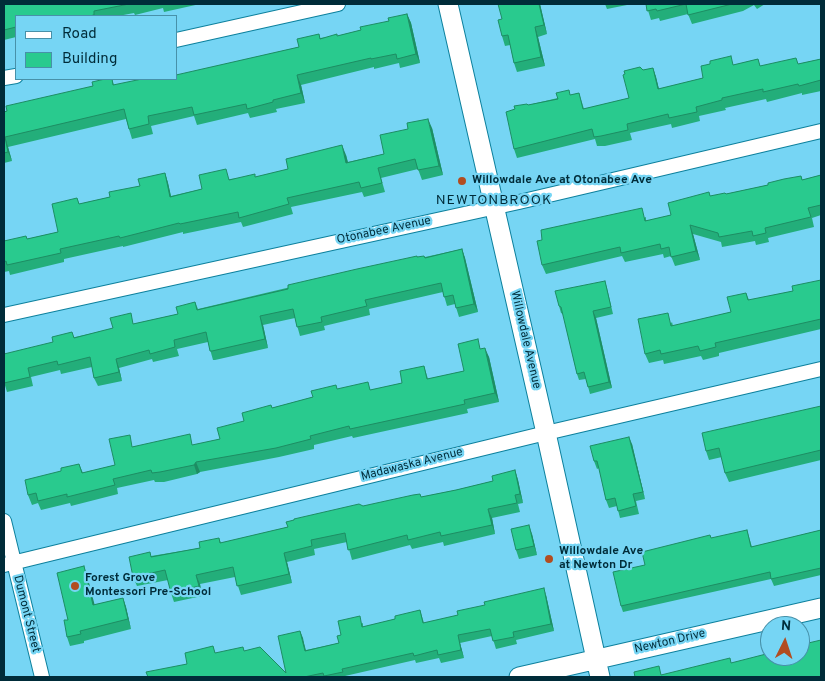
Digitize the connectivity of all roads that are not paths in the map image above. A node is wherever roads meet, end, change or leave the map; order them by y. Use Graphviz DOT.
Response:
graph roads {
  1 [pos="338,4"];
  2 [pos="448,4"];
  3 [pos="178,40"];
  4 [pos="821,132"];
  5 [pos="494,207"];
  6 [pos="4,315"];
  7 [pos="821,369"];
  8 [pos="546,433"];
  9 [pos="4,521"];
  10 [pos="8,564"];
  11 [pos="821,608"];
  12 [pos="598,668"];
  13 [pos="42,677"];
  14 [pos="520,677"];
  1 -- 3 [label="street"];
  2 -- 5 [label="street, Willowdale Avenue"];
  4 -- 5 [label="street, Otonabee Avenue"];
  5 -- 6 [label="street, Otonabee Avenue"];
  5 -- 8 [label="street, Willowdale Avenue"];
  7 -- 8 [label="street, Madawaska Avenue"];
  8 -- 10 [label="street, Madawaska Avenue"];
  8 -- 12 [label="street, Willowdale Avenue"];
  9 -- 10 [label="street, Dumont Street"];
  10 -- 13 [label="street, Dumont Street"];
  11 -- 12 [label="street, Newton Drive"];
  12 -- 14 [label="street, Newton Drive"];
}
